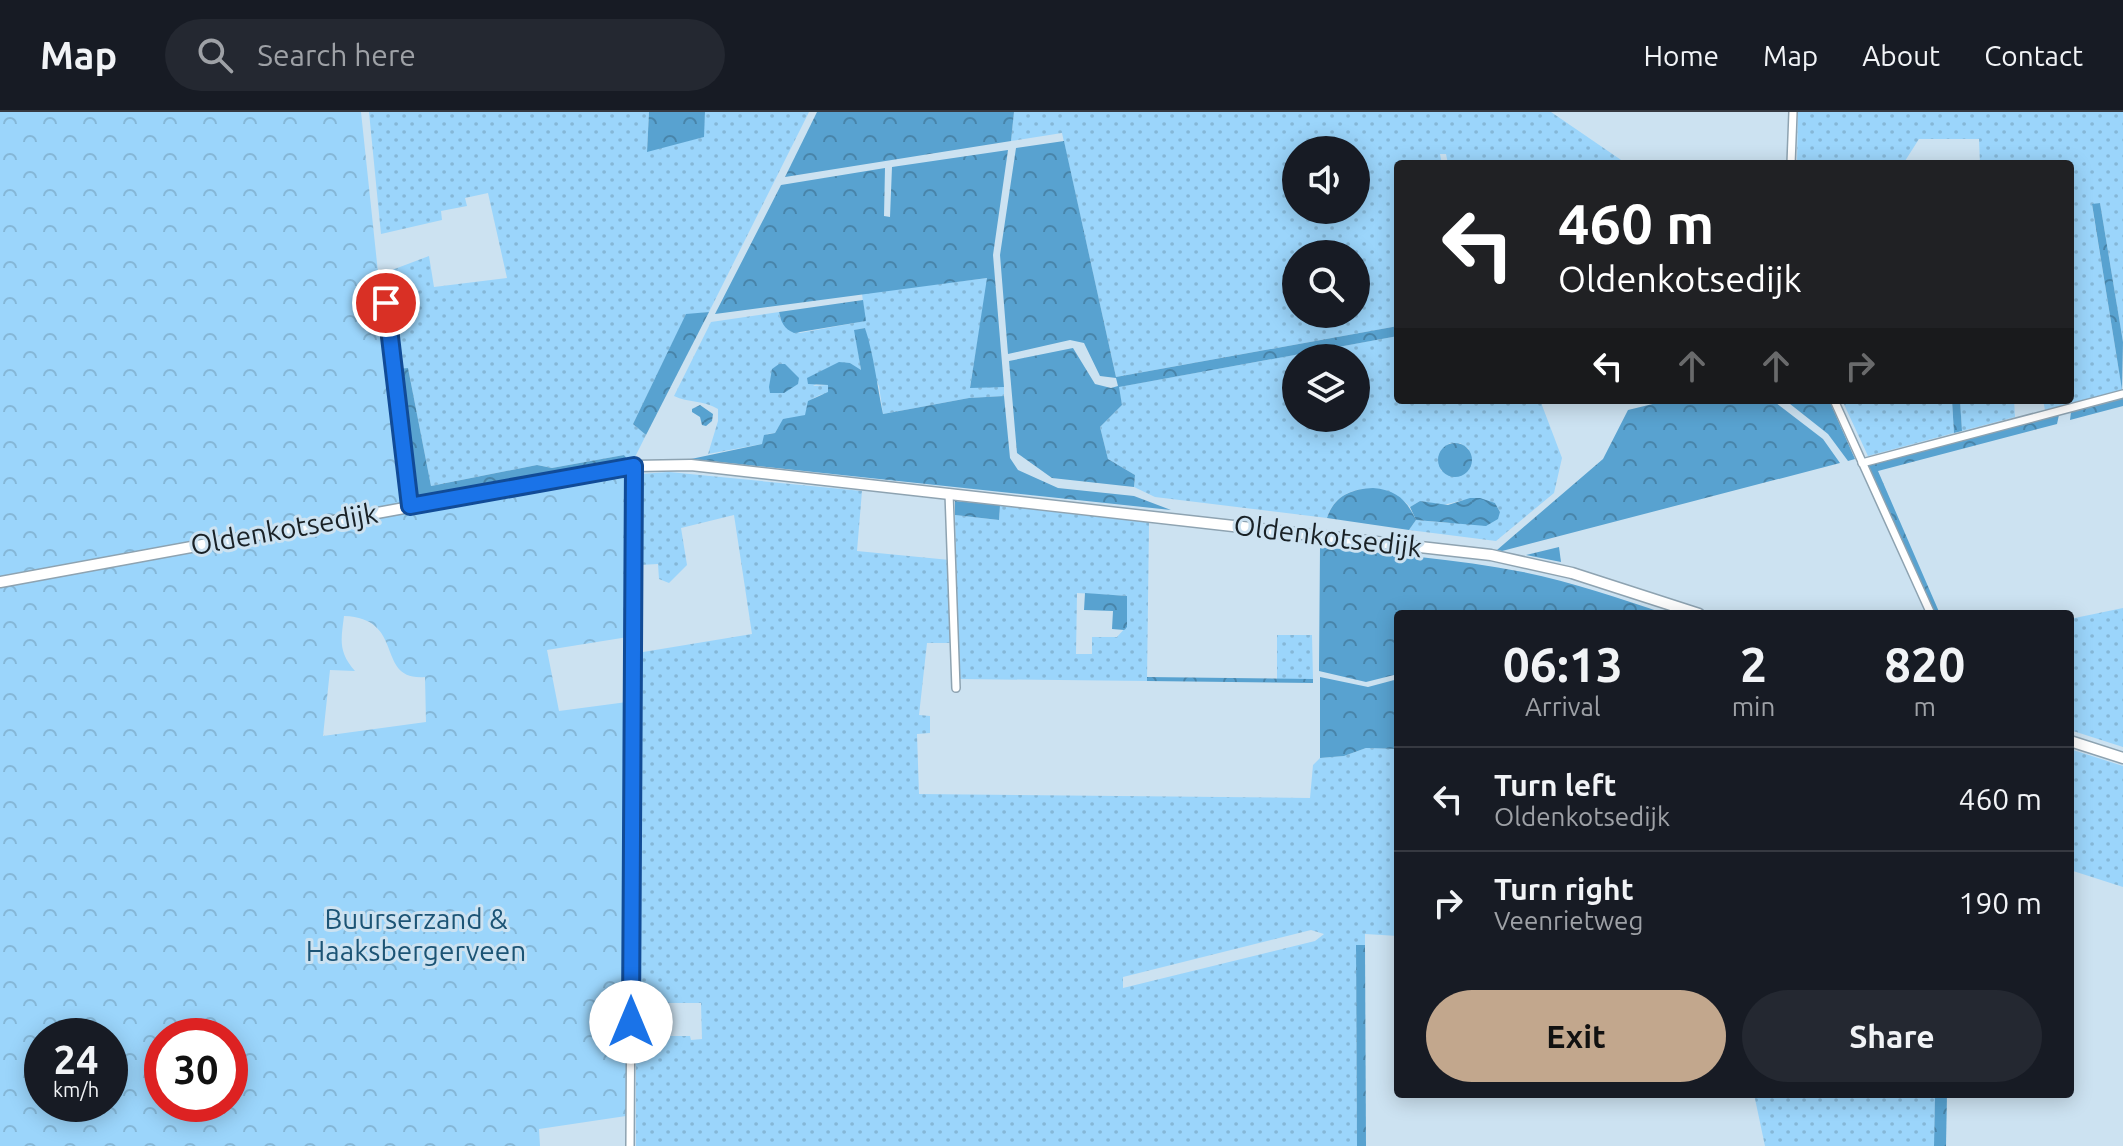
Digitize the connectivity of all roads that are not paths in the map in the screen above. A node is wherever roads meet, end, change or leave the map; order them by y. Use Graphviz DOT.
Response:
graph roads {
  1 [pos="1793,112"];
  2 [pos="1791,160"];
  3 [pos="382,274"];
  4 [pos="2123,394"];
  5 [pos="1836,404"];
  6 [pos="1862,463"];
  7 [pos="634,466"];
  8 [pos="949,493"];
  9 [pos="410,506"];
  10 [pos="0,582"];
  11 [pos="1687,610"];
  12 [pos="1929,610"];
  13 [pos="956,688"];
  14 [pos="2074,742"];
  15 [pos="2123,758"];
  16 [pos="630,1146"];
  1 -- 2 [label="street"];
  3 -- 9 [label="street"];
  4 -- 6 [label="street"];
  5 -- 6 [label="street"];
  6 -- 12 [label="street"];
  7 -- 8 [label="street, Oldenkotsedijk"];
  7 -- 9 [label="street, Oldenkotsedijk"];
  7 -- 16 [label="street"];
  8 -- 11 [label="street, Oldenkotsedijk"];
  8 -- 13 [label="street"];
  9 -- 10 [label="street, Oldenkotsedijk"];
  14 -- 15 [label="street"];
}
